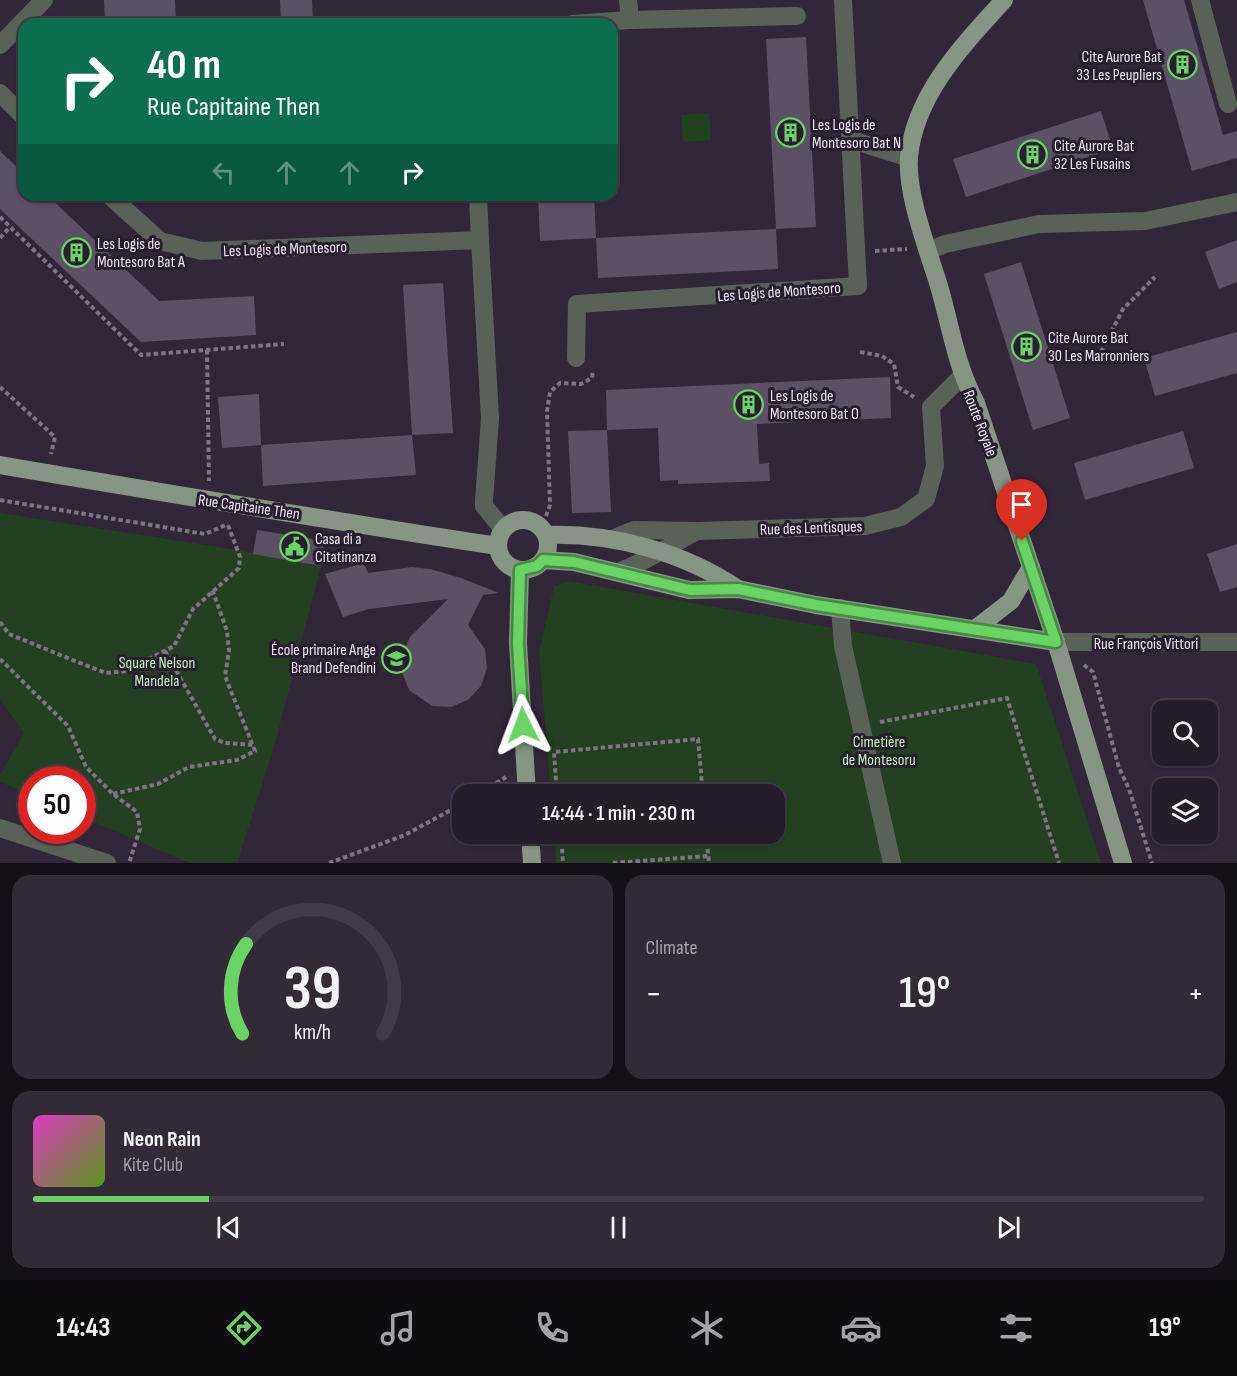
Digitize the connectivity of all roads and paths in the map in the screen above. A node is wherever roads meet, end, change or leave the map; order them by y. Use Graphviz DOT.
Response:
graph roads {
  1 [pos="44,0"];
  2 [pos="628,0"];
  3 [pos="843,0"];
  4 [pos="1004,0"];
  5 [pos="1200,0"];
  6 [pos="797,16"];
  7 [pos="26,18"];
  8 [pos="630,20"];
  9 [pos="618,21"];
  10 [pos="18,27"];
  11 [pos="0,45"];
  12 [pos="0,93"];
  13 [pos="1228,104"];
  14 [pos="18,111"];
  15 [pos="852,140"];
  16 [pos="909,158"];
  17 [pos="116,201"];
  18 [pos="478,201"];
  19 [pos="1237,202"];
  20 [pos="0,217"];
  21 [pos="10,227"];
  22 [pos="0,238"];
  23 [pos="480,240"];
  24 [pos="927,247"];
  25 [pos="856,251"];
  26 [pos="1155,278"];
  27 [pos="284,344"];
  28 [pos="207,350"];
  29 [pos="860,352"];
  30 [pos="1101,352"];
  31 [pos="576,358"];
  32 [pos="593,369"];
  33 [pos="962,376"];
  34 [pos="0,387"];
  35 [pos="897,387"];
  36 [pos="0,465"];
  37 [pos="47,473"];
  38 [pos="0,500"];
  39 [pos="209,502"];
  40 [pos="266,508"];
  41 [pos="228,525"];
  42 [pos="545,531"];
  43 [pos="697,531"];
  44 [pos="501,538"];
  45 [pos="614,538"];
  46 [pos="657,552"];
  47 [pos="543,560"];
  48 [pos="1031,567"];
  49 [pos="520,570"];
  50 [pos="618,572"];
  51 [pos="212,589"];
  52 [pos="738,589"];
  53 [pos="840,608"];
  54 [pos="0,622"];
  55 [pos="975,629"];
  56 [pos="1056,642"];
  57 [pos="1237,642"];
  58 [pos="165,651"];
  59 [pos="0,659"];
  60 [pos="861,726"];
  61 [pos="254,745"];
  62 [pos="525,766"];
  63 [pos="495,784"];
  64 [pos="526,784"];
  65 [pos="556,784"];
  66 [pos="702,784"];
  67 [pos="113,794"];
  68 [pos="452,809"];
  69 [pos="0,828"];
  70 [pos="531,844"];
  71 [pos="562,844"];
  72 [pos="707,844"];
  73 [pos="708,856"];
  74 [pos="107,863"];
  75 [pos="129,863"];
  76 [pos="329,863"];
  77 [pos="532,863"];
  78 [pos="564,863"];
  79 [pos="613,863"];
  80 [pos="709,863"];
  81 [pos="892,863"];
  82 [pos="1059,863"];
  83 [pos="1123,863"];
  84 [pos="1152,863"];
  1 -- 7 [label="street"];
  2 -- 8 [label="street"];
  3 -- 15 [label="street, Les Logis de Montesoro"];
  4 -- 16 [label="main road, Route Royale"];
  5 -- 13 [label="street"];
  6 -- 8 [label="street"];
  8 -- 9 [label="street"];
  10 -- 11 [label="street"];
  12 -- 14 [label="street"];
  15 -- 16 [label="street"];
  15 -- 25 [label="street, Les Logis de Montesoro"];
  16 -- 24 [label="main road, Route Royale"];
  17 -- 23 [label="street, Les Logis de Montesoro"];
  18 -- 23 [label="street"];
  19 -- 24 [label="street"];
  20 -- 21 [label="path"];
  21 -- 22 [label="path"];
  21 -- 28 [label="path"];
  23 -- 44 [label="street"];
  24 -- 25 [label="path"];
  24 -- 33 [label="main road, Route Royale"];
  25 -- 31 [label="street, Les Logis de Montesoro"];
  26 -- 30 [label="path"];
  27 -- 28 [label="path"];
  28 -- 39 [label="path"];
  29 -- 35 [label="path"];
  32 -- 42 [label="path"];
  33 -- 43 [label="street, Rue des Lentisques"];
  33 -- 48 [label="main road, Route Royale"];
  34 -- 37 [label="path"];
  36 -- 37 [label="main road, Rue Capitaine Then"];
  37 -- 39 [label="main road, Rue Capitaine Then"];
  38 -- 41 [label="path"];
  39 -- 40 [label="main road, Rue Capitaine Then"];
  40 -- 41 [label="path"];
  40 -- 44 [label="main road, Rue Capitaine Then"];
  41 -- 51 [label="path"];
  42 -- 44 [label="main road"];
  42 -- 45 [label="main road"];
  42 -- 47 [label="main road"];
  43 -- 45 [label="street, Rue des Lentisques"];
  43 -- 46 [label="street, Rue des Lentisques"];
  44 -- 49 [label="main road"];
  45 -- 46 [label="main road"];
  46 -- 50 [label="street, Rue des Lentisques"];
  46 -- 52 [label="main road"];
  47 -- 49 [label="main road"];
  47 -- 50 [label="main road"];
  48 -- 55 [label="main road"];
  48 -- 56 [label="main road, Route Royale"];
  49 -- 62 [label="main road"];
  50 -- 52 [label="main road"];
  51 -- 58 [label="path"];
  51 -- 61 [label="path"];
  52 -- 53 [label="main road"];
  53 -- 55 [label="main road"];
  53 -- 60 [label="street"];
  54 -- 58 [label="path"];
  55 -- 56 [label="main road"];
  56 -- 57 [label="street, Rue François Vittori"];
  56 -- 83 [label="main road, Route Royale"];
  56 -- 84 [label="path"];
  58 -- 61 [label="path"];
  59 -- 67 [label="path"];
  60 -- 81 [label="street"];
  60 -- 82 [label="path"];
  61 -- 67 [label="path"];
  62 -- 63 [label="path"];
  62 -- 64 [label="main road"];
  65 -- 66 [label="path"];
  67 -- 75 [label="path"];
  68 -- 76 [label="path"];
  69 -- 74 [label="street"];
  70 -- 77 [label="main road"];
  71 -- 78 [label="path"];
  72 -- 73 [label="path"];
  73 -- 79 [label="path"];
  73 -- 80 [label="path"];
}
